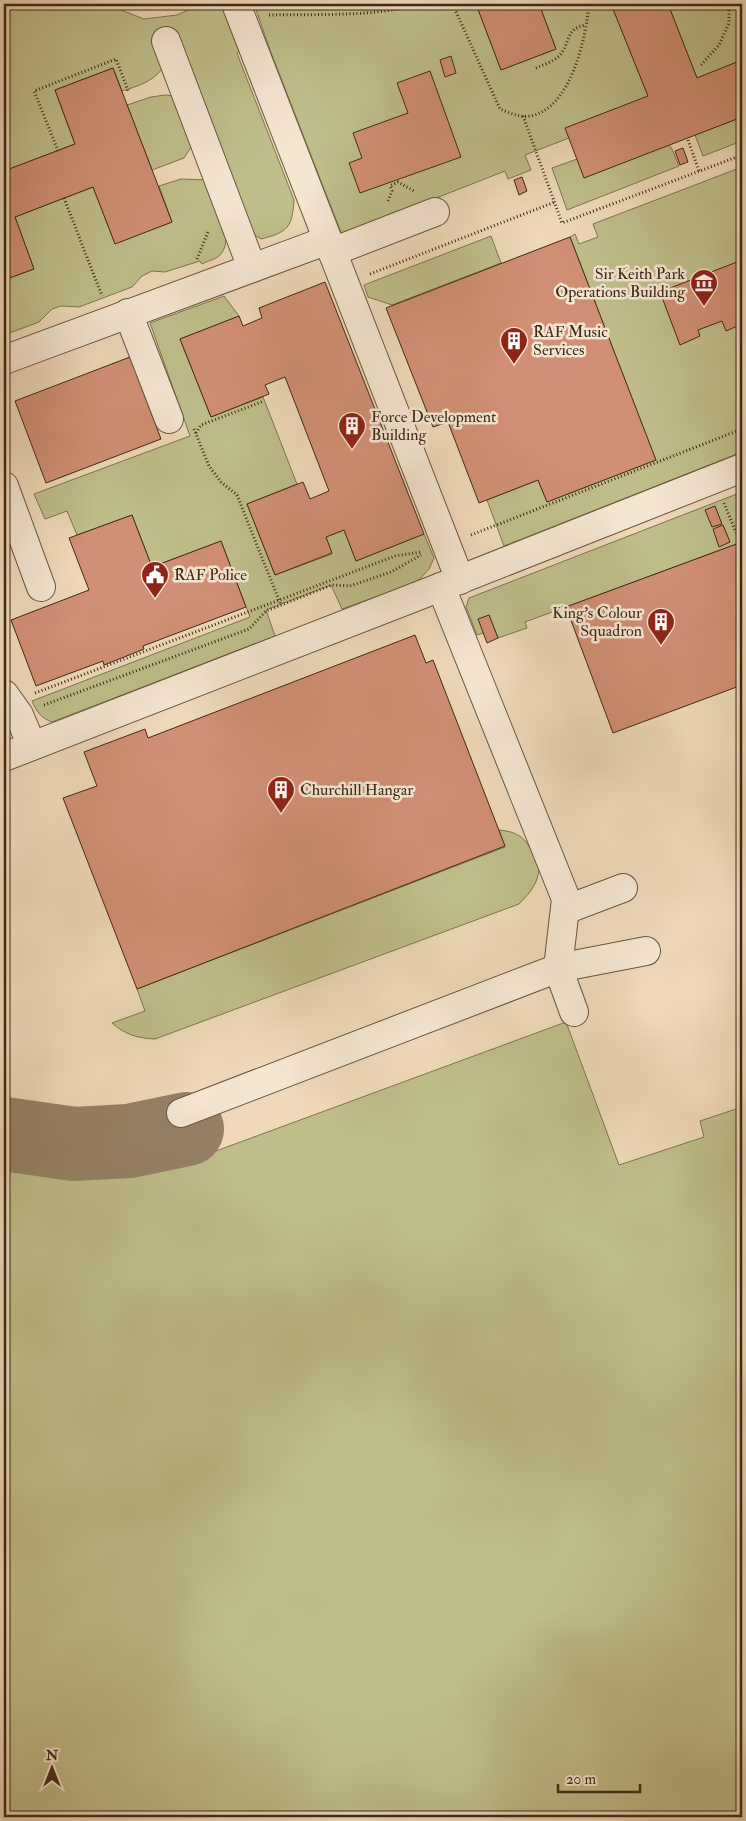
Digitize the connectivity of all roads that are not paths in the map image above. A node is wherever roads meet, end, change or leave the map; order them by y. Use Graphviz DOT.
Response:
graph roads {
  1 [pos="236,4"];
  2 [pos="166,41"];
  3 [pos="435,212"];
  4 [pos="330,246"];
  5 [pos="252,268"];
  6 [pos="128,314"];
  7 [pos="4,360"];
  8 [pos="180,422"];
  9 [pos="742,468"];
  10 [pos="4,486"];
  11 [pos="451,584"];
  12 [pos="41,587"];
  13 [pos="9,698"];
  14 [pos="32,746"];
  15 [pos="4,757"];
  16 [pos="622,888"];
  17 [pos="565,910"];
  18 [pos="646,951"];
  19 [pos="558,968"];
  20 [pos="574,1012"];
  21 [pos="181,1113"];
  1 -- 4 [label="street"];
  2 -- 5 [label="street"];
  3 -- 4 [label="street"];
  4 -- 5 [label="street"];
  4 -- 11 [label="street"];
  5 -- 6 [label="street"];
  6 -- 7 [label="street"];
  6 -- 8 [label="street"];
  9 -- 11 [label="street"];
  10 -- 12 [label="street"];
  11 -- 14 [label="street"];
  11 -- 17 [label="street"];
  13 -- 14 [label="street"];
  14 -- 15 [label="street"];
  16 -- 17 [label="street"];
  17 -- 19 [label="street"];
  18 -- 19 [label="street"];
  19 -- 20 [label="street"];
  19 -- 21 [label="street"];
}
